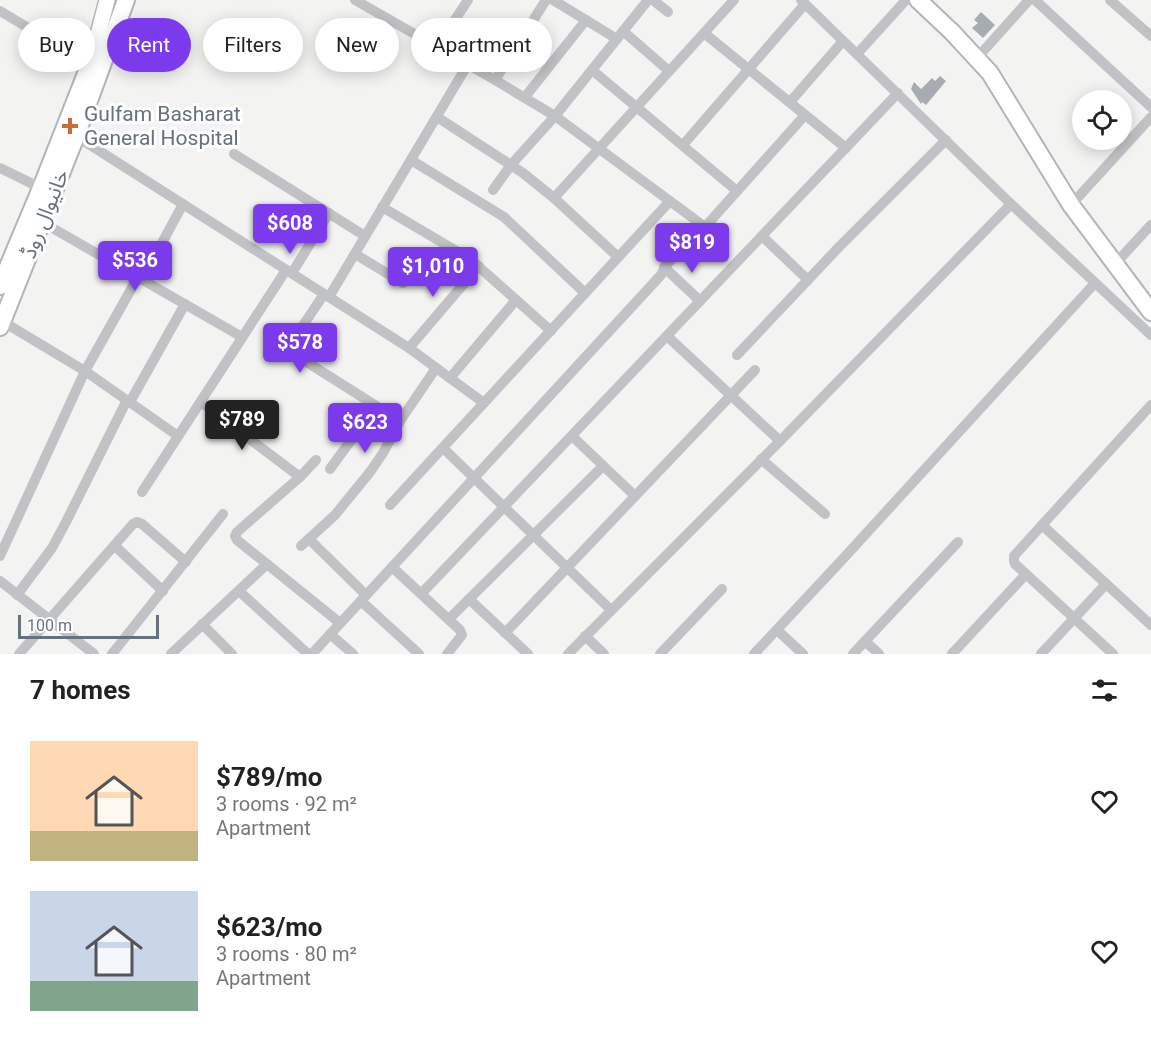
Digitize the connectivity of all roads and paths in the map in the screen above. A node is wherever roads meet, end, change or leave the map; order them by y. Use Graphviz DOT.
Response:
graph roads {
  1 [pos="107,0"];
  2 [pos="115,0"];
  3 [pos="126,0"];
  4 [pos="132,0"];
  5 [pos="356,0"];
  6 [pos="468,0"];
  7 [pos="546,0"];
  8 [pos="553,0"];
  9 [pos="651,0"];
  10 [pos="734,0"];
  11 [pos="906,0"];
  12 [pos="918,0"];
  13 [pos="1029,0"];
  14 [pos="1035,0"];
  15 [pos="1114,1"];
  16 [pos="803,2"];
  17 [pos="0,11"];
  18 [pos="668,12"];
  19 [pos="456,18"];
  20 [pos="586,20"];
  21 [pos="18,21"];
  22 [pos="411,32"];
  23 [pos="704,33"];
  24 [pos="620,35"];
  25 [pos="1151,36"];
  26 [pos="843,41"];
  27 [pos="857,54"];
  28 [pos="977,58"];
  29 [pos="95,65"];
  30 [pos="749,69"];
  31 [pos="592,70"];
  32 [pos="669,71"];
  33 [pos="92,72"];
  34 [pos="93,72"];
  35 [pos="463,72"];
  36 [pos="482,72"];
  37 [pos="495,80"];
  38 [pos="898,93"];
  39 [pos="525,97"];
  40 [pos="790,102"];
  41 [pos="637,107"];
  42 [pos="1151,107"];
  43 [pos="805,115"];
  44 [pos="555,116"];
  45 [pos="436,117"];
  46 [pos="1151,117"];
  47 [pos="76,136"];
  48 [pos="946,140"];
  49 [pos="683,145"];
  50 [pos="598,148"];
  51 [pos="846,148"];
  52 [pos="234,154"];
  53 [pos="411,160"];
  54 [pos="511,165"];
  55 [pos="0,168"];
  56 [pos="41,188"];
  57 [pos="493,190"];
  58 [pos="737,191"];
  59 [pos="554,198"];
  60 [pos="670,201"];
  61 [pos="183,204"];
  62 [pos="1011,204"];
  63 [pos="1071,205"];
  64 [pos="382,207"];
  65 [pos="329,213"];
  66 [pos="42,222"];
  67 [pos="1151,225"];
  68 [pos="705,227"];
  69 [pos="365,236"];
  70 [pos="762,236"];
  71 [pos="355,254"];
  72 [pos="618,257"];
  73 [pos="1115,264"];
  74 [pos="478,266"];
  75 [pos="664,267"];
  76 [pos="289,272"];
  77 [pos="140,278"];
  78 [pos="808,280"];
  79 [pos="403,283"];
  80 [pos="1095,283"];
  81 [pos="0,286"];
  82 [pos="585,293"];
  83 [pos="327,296"];
  84 [pos="516,300"];
  85 [pos="700,301"];
  86 [pos="185,304"];
  87 [pos="1151,312"];
  88 [pos="1,324"];
  89 [pos="550,331"];
  90 [pos="1151,335"];
  91 [pos="667,336"];
  92 [pos="242,337"];
  93 [pos="409,348"];
  94 [pos="737,355"];
  95 [pos="436,368"];
  96 [pos="755,370"];
  97 [pos="85,371"];
  98 [pos="450,378"];
  99 [pos="731,395"];
  100 [pos="128,401"];
  101 [pos="201,402"];
  102 [pos="484,403"];
  103 [pos="1151,405"];
  104 [pos="376,406"];
  105 [pos="400,421"];
  106 [pos="572,435"];
  107 [pos="178,436"];
  108 [pos="780,441"];
  109 [pos="443,448"];
  110 [pos="761,459"];
  111 [pos="316,460"];
  112 [pos="603,465"];
  113 [pos="330,469"];
  114 [pos="300,477"];
  115 [pos="474,478"];
  116 [pos="142,492"];
  117 [pos="635,496"];
  118 [pos="390,505"];
  119 [pos="504,507"];
  120 [pos="223,514"];
  121 [pos="825,514"];
  122 [pos="1042,525"];
  123 [pos="533,535"];
  124 [pos="958,542"];
  125 [pos="115,546"];
  126 [pos="0,556"];
  127 [pos="186,562"];
  128 [pos="267,564"];
  129 [pos="392,567"];
  130 [pos="566,568"];
  131 [pos="1026,574"];
  132 [pos="0,581"];
  133 [pos="1106,584"];
  134 [pos="722,589"];
  135 [pos="164,591"];
  136 [pos="239,591"];
  137 [pos="421,594"];
  138 [pos="17,595"];
  139 [pos="363,598"];
  140 [pos="469,599"];
  141 [pos="610,610"];
  142 [pos="1074,618"];
  143 [pos="449,619"];
  144 [pos="50,620"];
  145 [pos="340,623"];
  146 [pos="202,624"];
  147 [pos="1151,625"];
  148 [pos="777,630"];
  149 [pos="504,633"];
  150 [pos="330,634"];
  151 [pos="585,636"];
  152 [pos="865,641"];
  153 [pos="19,654"];
  154 [pos="94,654"];
  155 [pos="112,654"];
  156 [pos="171,654"];
  157 [pos="232,654"];
  158 [pos="310,654"];
  159 [pos="353,654"];
  160 [pos="419,654"];
  161 [pos="447,654"];
  162 [pos="528,654"];
  163 [pos="568,654"];
  164 [pos="604,654"];
  165 [pos="660,654"];
  166 [pos="754,654"];
  167 [pos="803,654"];
  168 [pos="853,654"];
  169 [pos="879,654"];
  170 [pos="952,654"];
  171 [pos="1041,654"];
  172 [pos="1113,654"];
  1 -- 29 [label="street"];
  2 -- 29 [label="main road, خانیوال روڈ"];
  3 -- 29 [label="main road, خانیوال روڈ"];
  4 -- 29 [label="street, خانیوال روڈ"];
  5 -- 22 [label="street"];
  6 -- 19 [label="street"];
  7 -- 37 [label="street"];
  8 -- 20 [label="street"];
  9 -- 18 [label="street"];
  9 -- 24 [label="street"];
  10 -- 23 [label="street"];
  11 -- 27 [label="street"];
  12 -- 28 [label="main road"];
  13 -- 28 [label="street"];
  14 -- 42 [label="street"];
  15 -- 25 [label="street"];
  16 -- 26 [label="street"];
  16 -- 30 [label="street"];
  17 -- 21 [label="street"];
  20 -- 24 [label="street"];
  20 -- 39 [label="street"];
  23 -- 30 [label="street"];
  23 -- 32 [label="street"];
  24 -- 31 [label="street"];
  24 -- 32 [label="street"];
  26 -- 27 [label="street"];
  26 -- 40 [label="street"];
  27 -- 38 [label="street"];
  28 -- 63 [label="main road"];
  30 -- 40 [label="street"];
  30 -- 49 [label="street"];
  31 -- 41 [label="street"];
  31 -- 44 [label="street"];
  32 -- 41 [label="street"];
  33 -- 56 [label="main road, خانیوال روڈ"];
  34 -- 47 [label="main road, خانیوال روڈ"];
  35 -- 45 [label="street"];
  36 -- 37 [label="street"];
  37 -- 39 [label="street"];
  38 -- 48 [label="street"];
  38 -- 51 [label="street"];
  39 -- 44 [label="street"];
  40 -- 43 [label="street"];
  41 -- 49 [label="street"];
  41 -- 50 [label="street"];
  43 -- 51 [label="street"];
  43 -- 58 [label="street"];
  44 -- 50 [label="street"];
  44 -- 54 [label="street"];
  45 -- 53 [label="street"];
  45 -- 54 [label="street"];
  46 -- 63 [label="street"];
  47 -- 61 [label="street"];
  47 -- 66 [label="main road, خانیوال روڈ"];
  48 -- 62 [label="street"];
  48 -- 78 [label="street"];
  49 -- 58 [label="street"];
  50 -- 59 [label="street"];
  50 -- 60 [label="street"];
  51 -- 70 [label="street"];
  52 -- 65 [label="street"];
  53 -- 64 [label="street"];
  53 -- 82 [label="street"];
  54 -- 57 [label="street"];
  54 -- 59 [label="street"];
  55 -- 56 [label="street"];
  56 -- 81 [label="main road, خانیوال روڈ"];
  58 -- 68 [label="street"];
  59 -- 72 [label="street"];
  60 -- 68 [label="street"];
  60 -- 72 [label="street"];
  61 -- 76 [label="street"];
  61 -- 77 [label="street"];
  62 -- 80 [label="street"];
  62 -- 108 [label="street"];
  63 -- 73 [label="main road"];
  64 -- 69 [label="street"];
  64 -- 74 [label="street"];
  65 -- 69 [label="street"];
  65 -- 76 [label="street"];
  66 -- 77 [label="street"];
  66 -- 88 [label="main road, خانیوال روڈ"];
  67 -- 73 [label="street"];
  68 -- 75 [label="street"];
  69 -- 71 [label="street"];
  70 -- 78 [label="street"];
  70 -- 85 [label="street"];
  71 -- 79 [label="street"];
  71 -- 83 [label="street"];
  72 -- 82 [label="street"];
  73 -- 87 [label="main road"];
  74 -- 84 [label="street"];
  74 -- 93 [label="street"];
  75 -- 85 [label="street"];
  75 -- 115 [label="street"];
  76 -- 83 [label="street"];
  76 -- 92 [label="street"];
  77 -- 86 [label="street"];
  77 -- 97 [label="street"];
  78 -- 94 [label="street"];
  80 -- 90 [label="street"];
  80 -- 148 [label="street"];
  82 -- 89 [label="street"];
  83 -- 93 [label="street"];
  83 -- 104 [label="street"];
  84 -- 89 [label="street"];
  84 -- 98 [label="street"];
  85 -- 91 [label="street"];
  86 -- 92 [label="street"];
  86 -- 100 [label="street"];
  88 -- 97 [label="street"];
  89 -- 102 [label="street"];
  91 -- 99 [label="street"];
  91 -- 106 [label="street"];
  92 -- 101 [label="street"];
  93 -- 95 [label="street"];
  95 -- 98 [label="street"];
  95 -- 105 [label="street"];
  96 -- 99 [label="street"];
  97 -- 100 [label="street"];
  97 -- 126 [label="street"];
  98 -- 102 [label="street"];
  99 -- 108 [label="street"];
  99 -- 117 [label="street"];
  100 -- 107 [label="street"];
  100 -- 138 [label="street"];
  101 -- 107 [label="street"];
  101 -- 114 [label="street"];
  102 -- 109 [label="street"];
  103 -- 122 [label="street"];
  104 -- 105 [label="street"];
  104 -- 113 [label="street"];
  105 -- 139 [label="street"];
  106 -- 112 [label="street"];
  106 -- 119 [label="street"];
  107 -- 116 [label="street"];
  108 -- 110 [label="street"];
  109 -- 115 [label="street"];
  109 -- 118 [label="street"];
  110 -- 121 [label="street"];
  110 -- 141 [label="street"];
  111 -- 114 [label="street"];
  112 -- 117 [label="street"];
  112 -- 123 [label="street"];
  114 -- 128 [label="street"];
  115 -- 119 [label="street"];
  115 -- 129 [label="street"];
  117 -- 130 [label="street"];
  119 -- 123 [label="street"];
  119 -- 137 [label="street"];
  120 -- 127 [label="street"];
  122 -- 131 [label="street"];
  122 -- 133 [label="street"];
  123 -- 130 [label="street"];
  123 -- 140 [label="street"];
  124 -- 152 [label="street"];
  125 -- 127 [label="street"];
  125 -- 135 [label="street"];
  125 -- 144 [label="street"];
  127 -- 135 [label="street"];
  128 -- 136 [label="street"];
  128 -- 145 [label="street"];
  129 -- 137 [label="street"];
  129 -- 139 [label="street"];
  130 -- 141 [label="street"];
  130 -- 149 [label="street"];
  131 -- 142 [label="street"];
  131 -- 170 [label="street"];
  132 -- 138 [label="street"];
  133 -- 142 [label="street"];
  133 -- 147 [label="street"];
  134 -- 165 [label="street"];
  135 -- 155 [label="street"];
  136 -- 146 [label="street"];
  136 -- 158 [label="street"];
  137 -- 143 [label="street"];
  138 -- 144 [label="street"];
  139 -- 145 [label="street"];
  139 -- 160 [label="street"];
  140 -- 143 [label="street"];
  140 -- 149 [label="street"];
  141 -- 151 [label="street"];
  142 -- 171 [label="street"];
  142 -- 172 [label="street"];
  143 -- 161 [label="street"];
  144 -- 153 [label="street"];
  144 -- 154 [label="street"];
  145 -- 150 [label="street"];
  146 -- 156 [label="street"];
  146 -- 157 [label="street"];
  148 -- 166 [label="street"];
  148 -- 167 [label="street"];
  149 -- 162 [label="street"];
  150 -- 158 [label="street"];
  150 -- 159 [label="street"];
  151 -- 163 [label="street"];
  151 -- 164 [label="street"];
  152 -- 168 [label="street"];
  152 -- 169 [label="street"];
}
